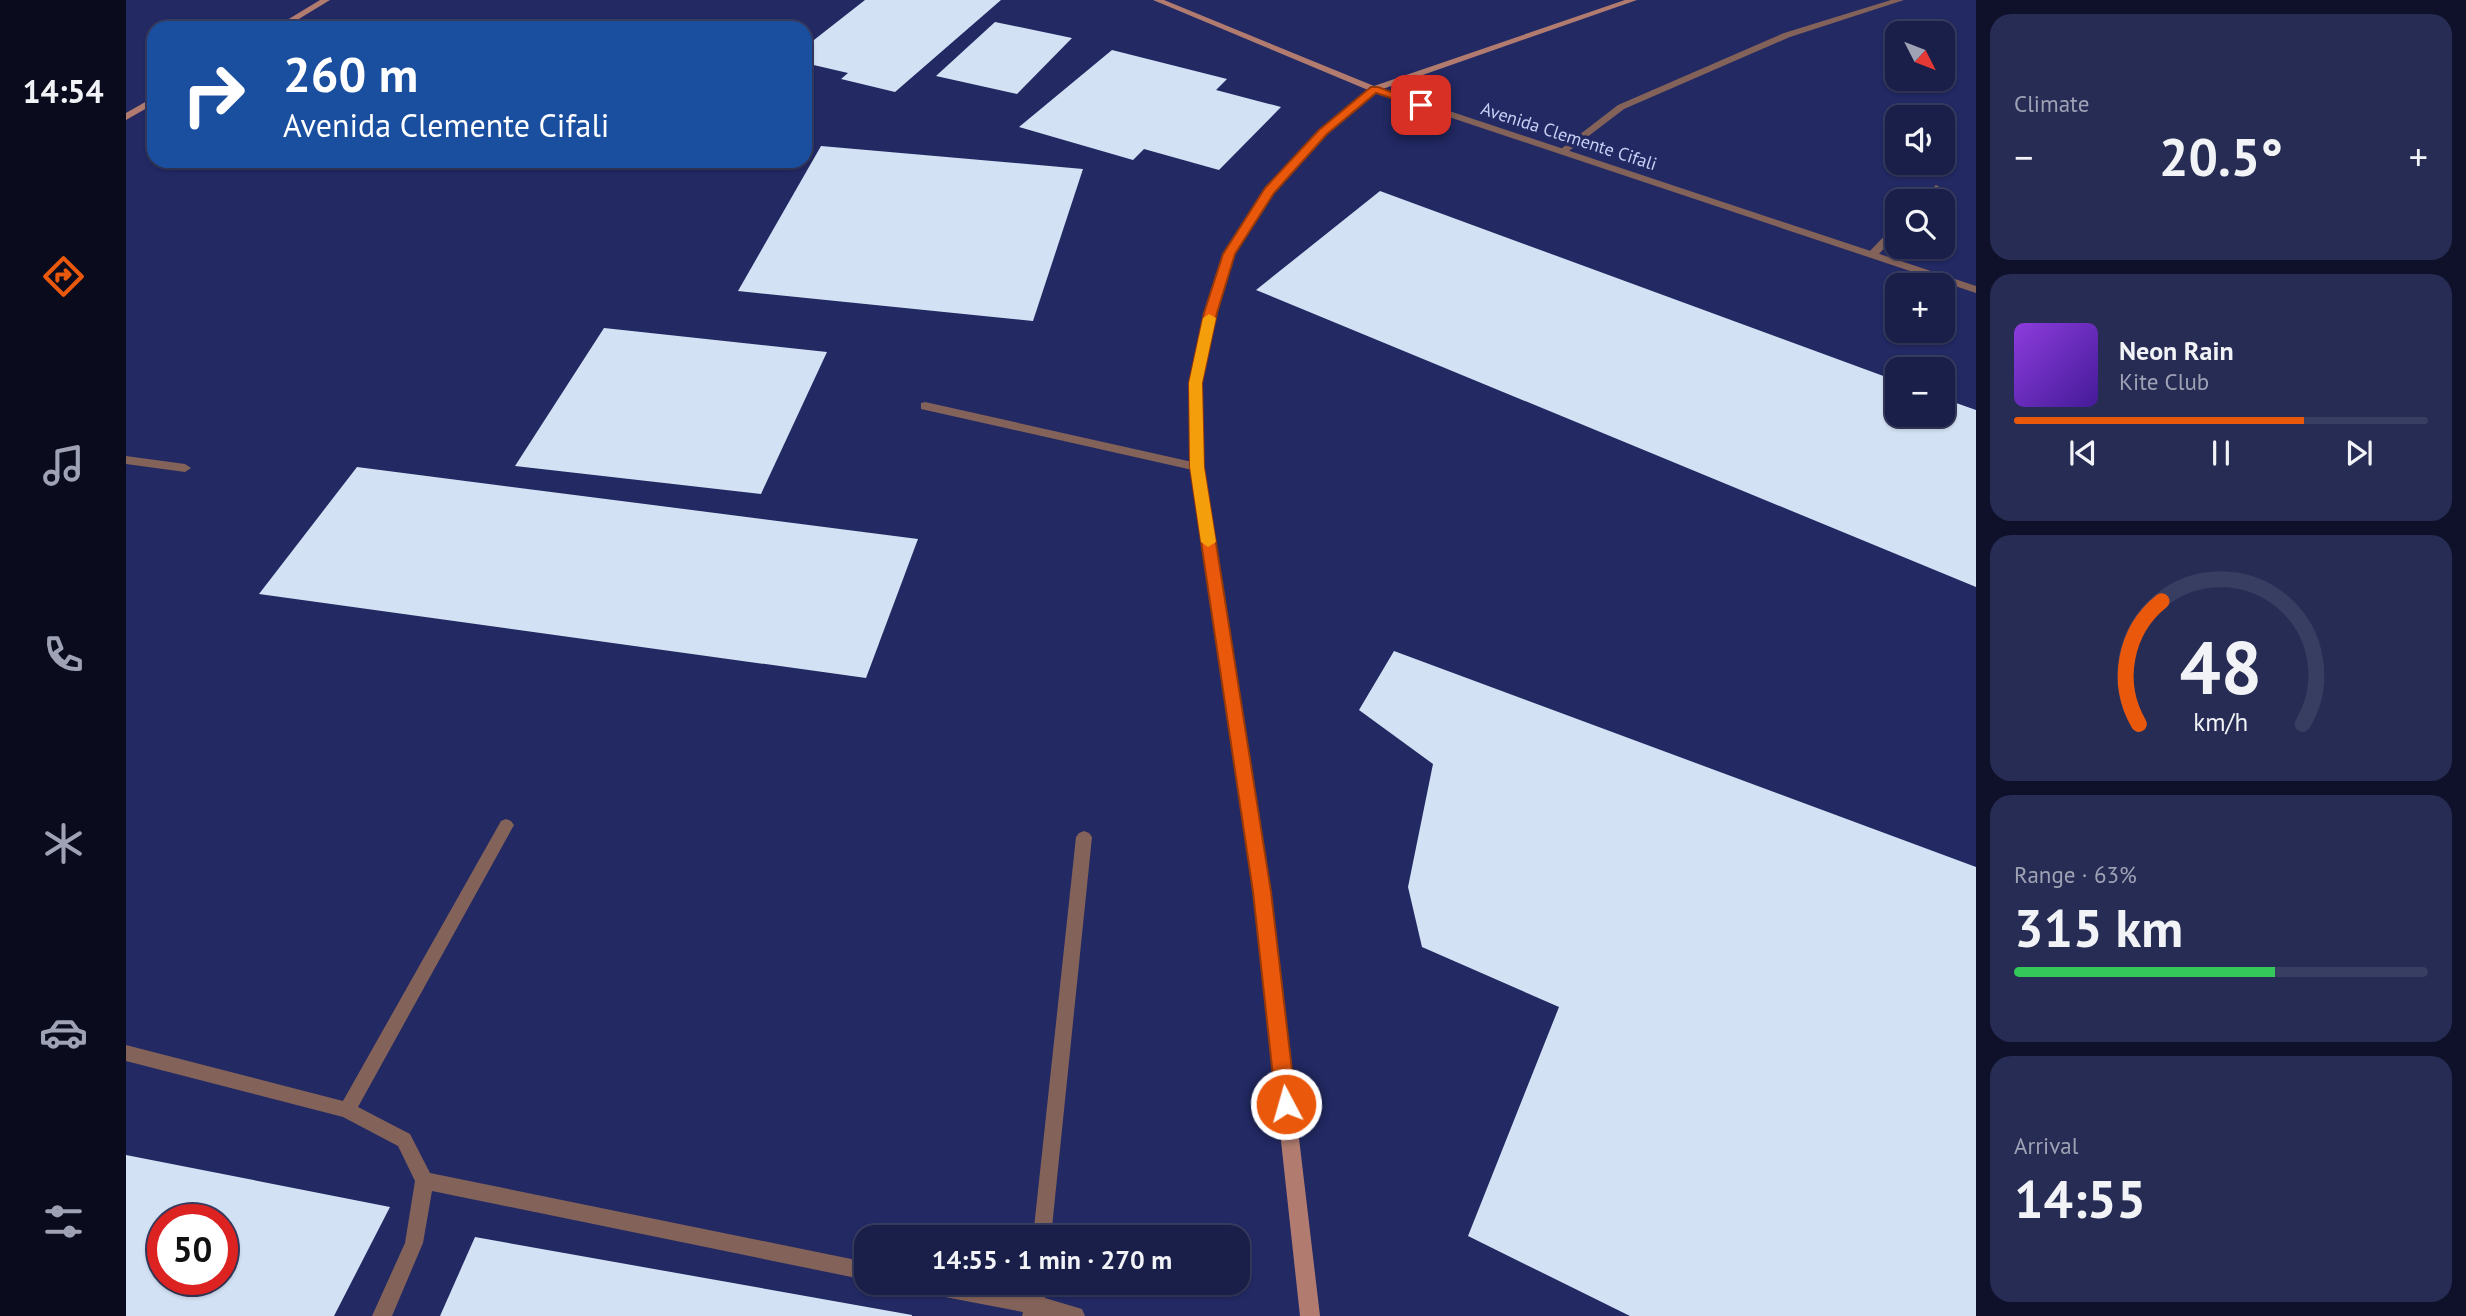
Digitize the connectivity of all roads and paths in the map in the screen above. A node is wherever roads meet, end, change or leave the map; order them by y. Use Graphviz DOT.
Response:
graph roads {
  1 [pos="326,0"];
  2 [pos="1157,0"];
  3 [pos="1633,0"];
  4 [pos="1900,0"];
  5 [pos="290,21"];
  6 [pos="1374,89"];
  7 [pos="147,104"];
  8 [pos="126,117"];
  9 [pos="1562,152"];
  10 [pos="1885,241"];
  11 [pos="1871,255"];
  12 [pos="1976,290"];
  13 [pos="925,407"];
  14 [pos="126,460"];
  15 [pos="1197,467"];
  16 [pos="185,468"];
  17 [pos="506,825"];
  18 [pos="1084,837"];
  19 [pos="126,1053"];
  20 [pos="347,1110"];
  21 [pos="424,1181"];
  22 [pos="1043,1225"];
  23 [pos="854,1269"];
  24 [pos="971,1295"];
  25 [pos="1033,1311"];
  26 [pos="382,1316"];
  27 [pos="1075,1316"];
  28 [pos="1310,1316"];
  1 -- 5 [label="main road"];
  2 -- 6 [label="main road, Avenida Clemente Cifali"];
  3 -- 6 [label="main road"];
  4 -- 9 [label="street"];
  6 -- 9 [label="street, Avenida Clemente Cifali"];
  6 -- 15 [label="main road"];
  7 -- 8 [label="main road"];
  9 -- 11 [label="street, Avenida Clemente Cifali"];
  10 -- 11 [label="street"];
  11 -- 12 [label="street, Avenida Clemente Cifali"];
  13 -- 15 [label="street"];
  14 -- 16 [label="street"];
  15 -- 28 [label="main road"];
  17 -- 20 [label="street"];
  18 -- 22 [label="street"];
  19 -- 20 [label="street"];
  20 -- 21 [label="street"];
  21 -- 23 [label="street"];
  21 -- 26 [label="street"];
  24 -- 25 [label="street"];
  25 -- 27 [label="street"];
}
